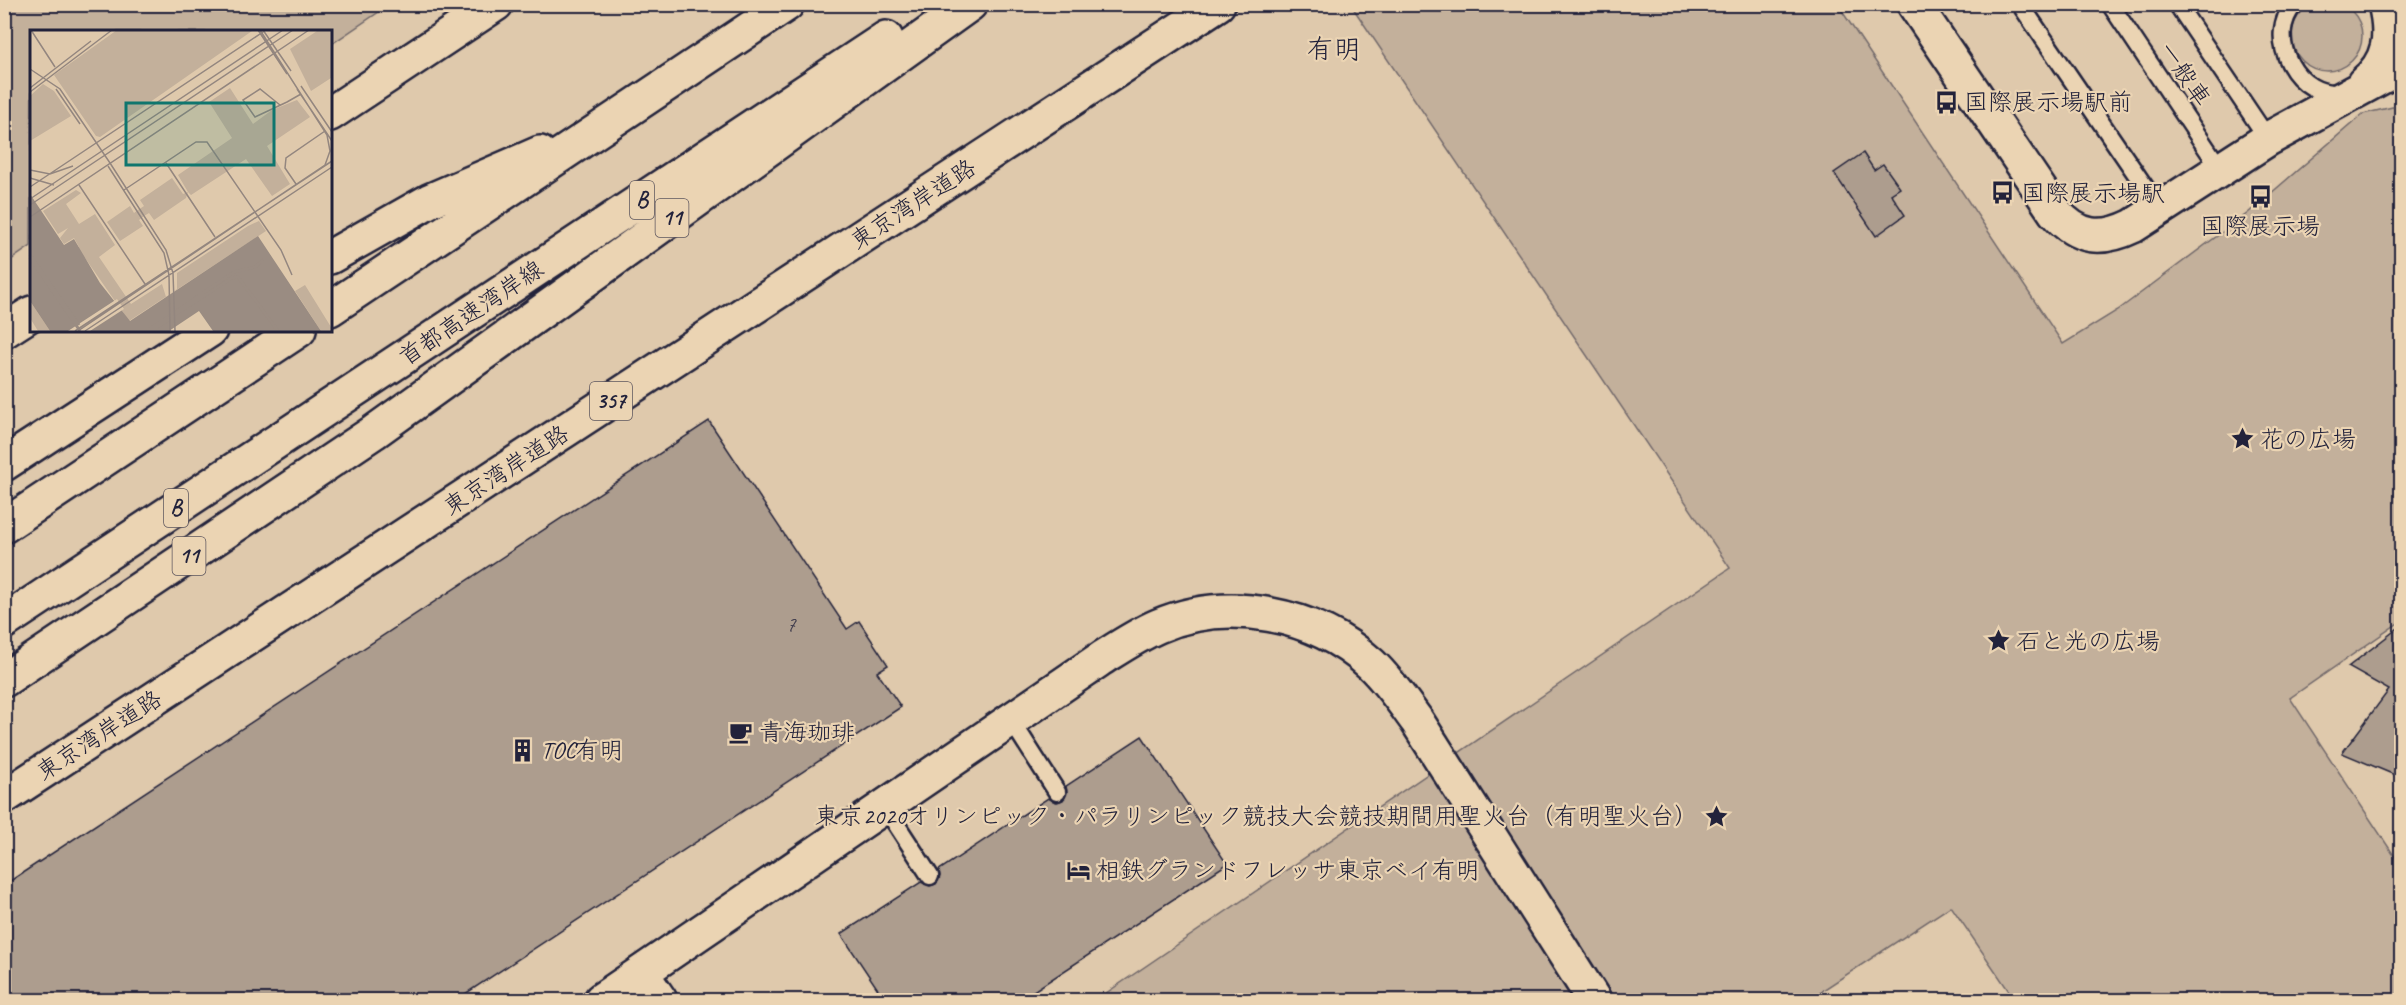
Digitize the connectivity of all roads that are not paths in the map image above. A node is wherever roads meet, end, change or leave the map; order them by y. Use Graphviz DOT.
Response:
graph roads {
  1 [pos="496,4"];
  2 [pos="787,4"];
  3 [pos="937,4"];
  4 [pos="970,4"];
  5 [pos="1218,4"];
  6 [pos="1914,4"];
  7 [pos="2020,4"];
  8 [pos="2110,4"];
  9 [pos="2177,4"];
  10 [pos="2295,4"];
  11 [pos="2386,4"];
  12 [pos="2402,16"];
  13 [pos="2402,66"];
  14 [pos="2358,88"];
  15 [pos="332,113"];
  16 [pos="619,119"];
  17 [pos="2268,139"];
  18 [pos="2221,170"];
  19 [pos="2160,209"];
  20 [pos="332,256"];
  21 [pos="332,308"];
  22 [pos="30,314"];
  23 [pos="4,331"];
  24 [pos="207,332"];
  25 [pos="296,332"];
  26 [pos="4,465"];
  27 [pos="4,525"];
  28 [pos="4,622"];
  29 [pos="4,680"];
  30 [pos="1011,720"];
  31 [pos="1057,792"];
  32 [pos="4,797"];
  33 [pos="885,807"];
  34 [pos="930,876"];
  35 [pos="651,987"];
  36 [pos="601,1000"];
  37 [pos="1594,1000"];
  1 -- 15 [label="main road"];
  2 -- 16 [label="main road"];
  3 -- 28 [label="main road, 首都高速湾岸線 / B"];
  4 -- 29 [label="main road, 11"];
  5 -- 32 [label="main road, 東京湾岸道路 / 357"];
  6 -- 19 [label="main road"];
  7 -- 19 [label="lane"];
  8 -- 18 [label="lane, 一般車"];
  9 -- 17 [label="lane"];
  10 -- 14 [label="lane"];
  11 -- 12 [label="main road"];
  11 -- 14 [label="main road"];
  13 -- 14 [label="main road"];
  14 -- 17 [label="main road"];
  16 -- 20 [label="main road"];
  16 -- 21 [label="main road"];
  17 -- 18 [label="main road"];
  18 -- 19 [label="main road"];
  22 -- 23 [label="main road"];
  24 -- 26 [label="main road"];
  25 -- 27 [label="main road"];
  30 -- 31 [label="lane"];
  30 -- 33 [label="main road"];
  30 -- 37 [label="main road"];
  33 -- 34 [label="lane"];
  33 -- 35 [label="main road"];
  35 -- 36 [label="main road"];
}
